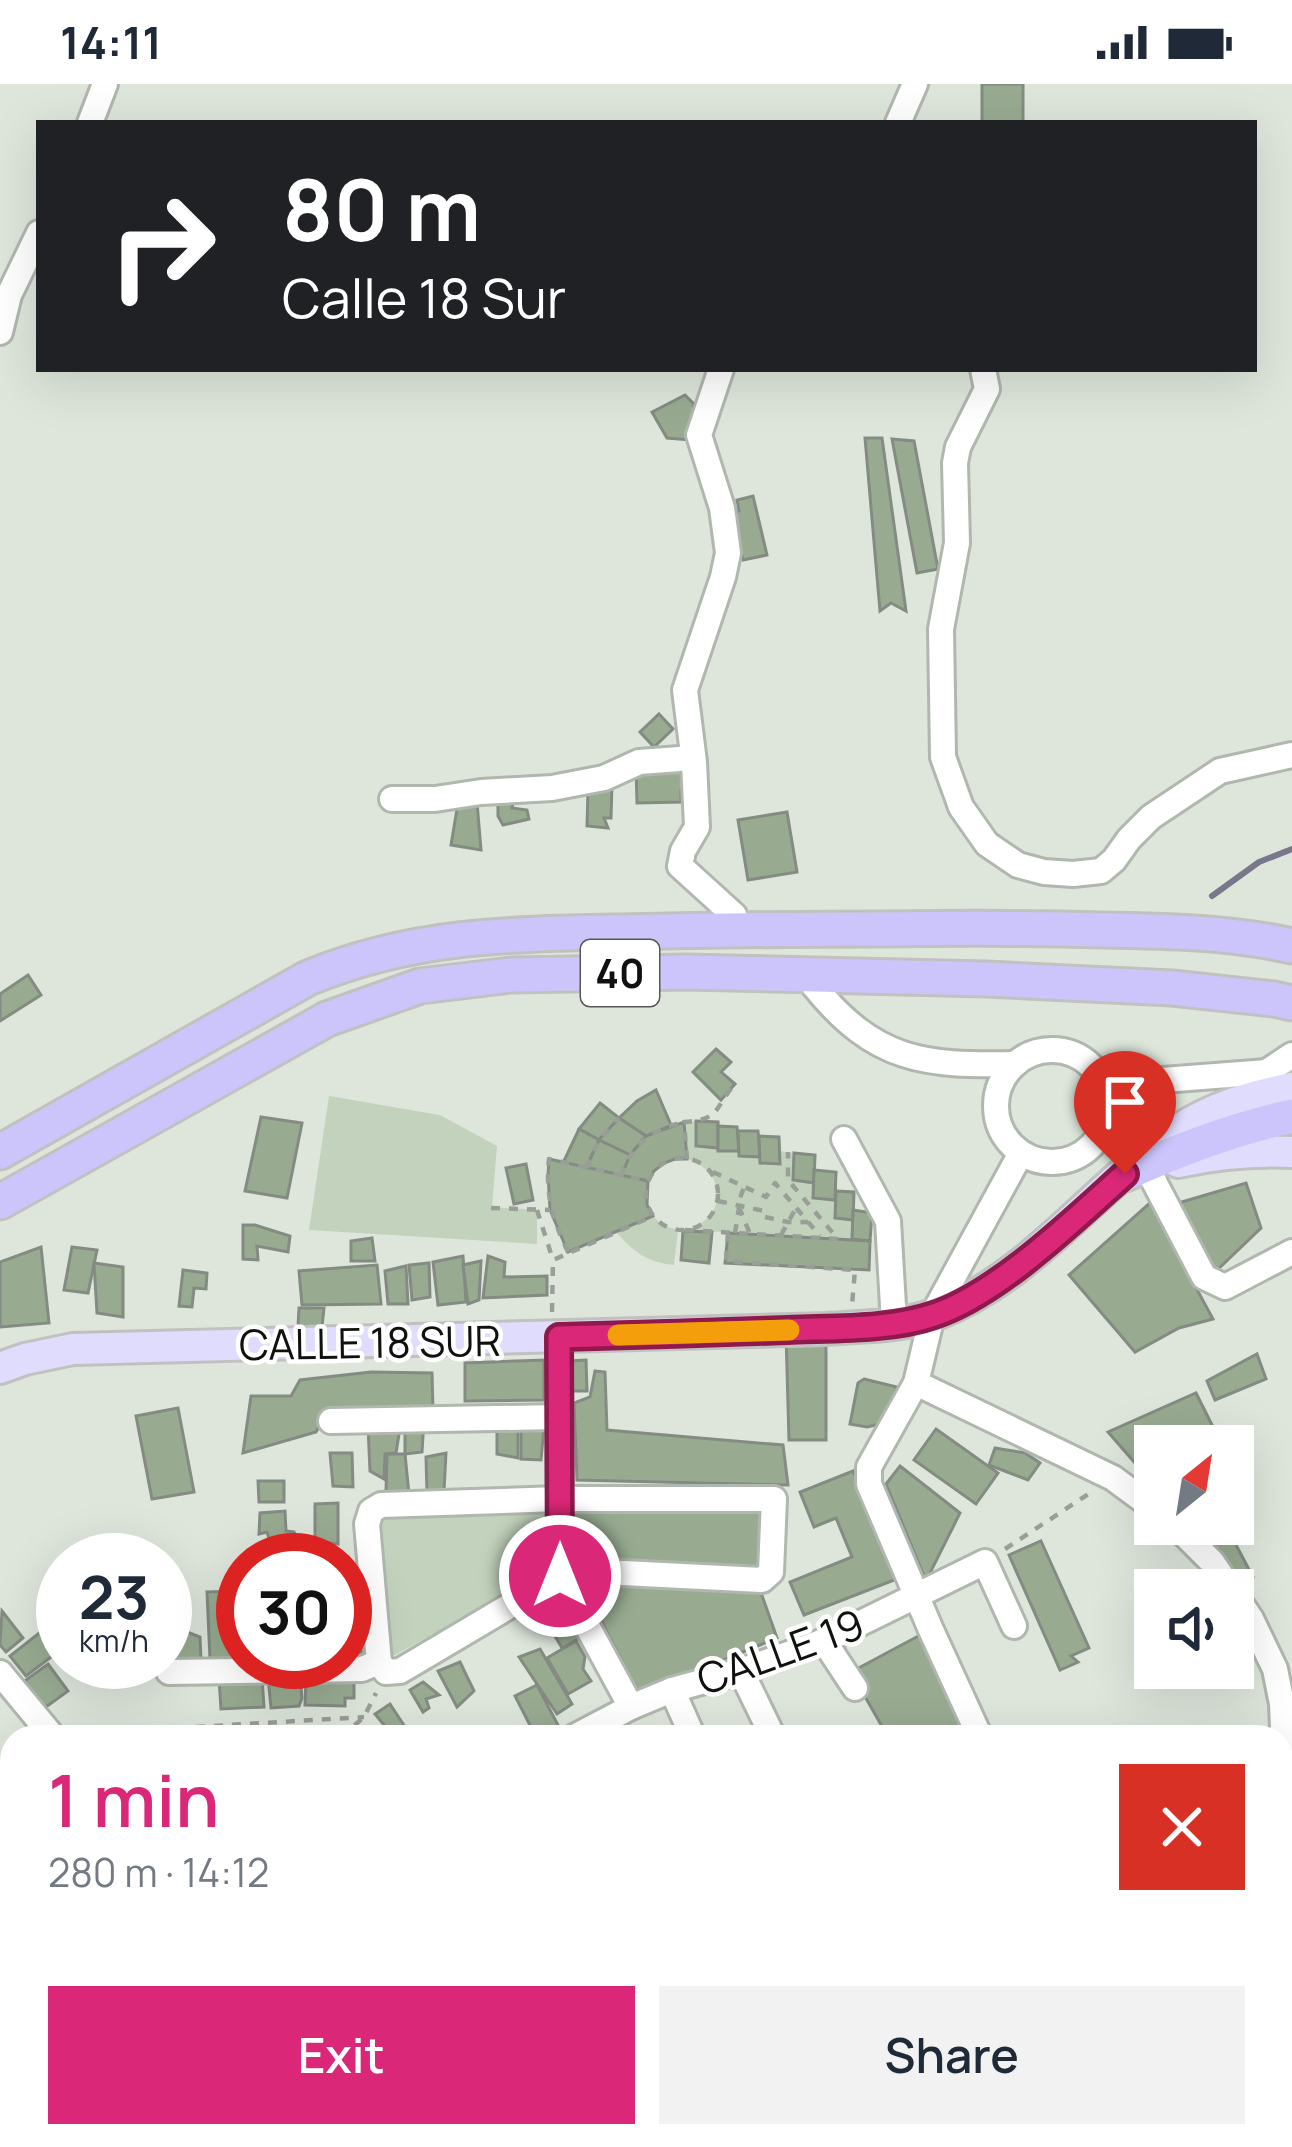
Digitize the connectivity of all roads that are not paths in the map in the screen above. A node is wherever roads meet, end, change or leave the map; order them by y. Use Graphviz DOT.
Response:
graph roads {
  1 [pos="105,84"];
  2 [pos="915,84"];
  3 [pos="92,120"];
  4 [pos="899,120"];
  5 [pos="36,239"];
  6 [pos="0,332"];
  7 [pos="720,372"];
  8 [pos="984,372"];
  9 [pos="689,728"];
  10 [pos="1292,755"];
  11 [pos="693,758"];
  12 [pos="653,760"];
  13 [pos="392,800"];
  14 [pos="734,915"];
  15 [pos="1292,946"];
  16 [pos="814,986"];
  17 [pos="1292,1003"];
  18 [pos="1292,1055"];
  19 [pos="1015,1064"];
  20 [pos="955,1065"];
  21 [pos="1094,1070"];
  22 [pos="1280,1080"];
  23 [pos="1137,1082"];
  24 [pos="995,1103"];
  25 [pos="1107,1115"];
  26 [pos="1292,1116"];
  27 [pos="844,1139"];
  28 [pos="0,1152"];
  29 [pos="1292,1152"];
  30 [pos="1021,1153"];
  31 [pos="1136,1171"];
  32 [pos="0,1202"];
  33 [pos="1292,1252"];
  34 [pos="932,1316"];
  35 [pos="894,1323"];
  36 [pos="556,1325"];
  37 [pos="0,1368"];
  38 [pos="916,1383"];
  39 [pos="559,1417"];
  40 [pos="331,1421"];
  41 [pos="1134,1494"];
  42 [pos="560,1499"];
  43 [pos="1195,1545"];
  44 [pos="1217,1569"];
  45 [pos="560,1576"];
  46 [pos="916,1595"];
  47 [pos="1254,1625"];
  48 [pos="1014,1626"];
  49 [pos="824,1641"];
  50 [pos="382,1667"];
  51 [pos="741,1671"];
  52 [pos="192,1672"];
  53 [pos="0,1673"];
  54 [pos="855,1688"];
  55 [pos="672,1690"];
  56 [pos="631,1707"];
  57 [pos="43,1725"];
  58 [pos="597,1725"];
  59 [pos="688,1725"];
  60 [pos="767,1725"];
  61 [pos="975,1725"];
  62 [pos="1283,1725"];
  1 -- 3 [label="street"];
  2 -- 4 [label="street"];
  5 -- 6 [label="street"];
  7 -- 9 [label="street"];
  8 -- 10 [label="street"];
  9 -- 11 [label="street"];
  9 -- 12 [label="street"];
  11 -- 12 [label="street"];
  11 -- 14 [label="street"];
  12 -- 13 [label="street"];
  15 -- 28 [label="highway, 40"];
  16 -- 20 [label="street"];
  17 -- 32 [label="highway, 40"];
  18 -- 22 [label="street"];
  19 -- 20 [label="street"];
  19 -- 21 [label="street"];
  19 -- 24 [label="street"];
  20 -- 24 [label="street"];
  21 -- 23 [label="street"];
  21 -- 25 [label="street"];
  22 -- 23 [label="street"];
  22 -- 31 [label="main road, CALLE 18 SUR"];
  23 -- 25 [label="street"];
  24 -- 30 [label="street"];
  25 -- 30 [label="street"];
  26 -- 31 [label="highway"];
  27 -- 35 [label="street"];
  29 -- 31 [label="main road"];
  30 -- 34 [label="street"];
  31 -- 33 [label="street"];
  31 -- 34 [label="main road, CALLE 18 SUR"];
  34 -- 35 [label="main road, CALLE 18 SUR"];
  34 -- 38 [label="street"];
  35 -- 36 [label="main road, CALLE 18 SUR"];
  36 -- 37 [label="main road, CALLE 18 SUR"];
  36 -- 39 [label="street"];
  38 -- 41 [label="street"];
  38 -- 46 [label="street"];
  39 -- 40 [label="street"];
  39 -- 42 [label="street"];
  42 -- 45 [label="street"];
  42 -- 45 [label="street"];
  42 -- 50 [label="street"];
  43 -- 44 [label="street"];
  45 -- 50 [label="street"];
  45 -- 56 [label="street"];
  46 -- 48 [label="street, CALLE 19"];
  46 -- 49 [label="street, CALLE 19"];
  46 -- 61 [label="street"];
  47 -- 62 [label="street"];
  49 -- 51 [label="street, CALLE 19"];
  49 -- 54 [label="street"];
  50 -- 52 [label="street"];
  51 -- 55 [label="street, CALLE 19"];
  51 -- 60 [label="street"];
  53 -- 57 [label="street"];
  55 -- 56 [label="street, CALLE 19"];
  55 -- 59 [label="street"];
  56 -- 58 [label="street, CALLE 19"];
}
